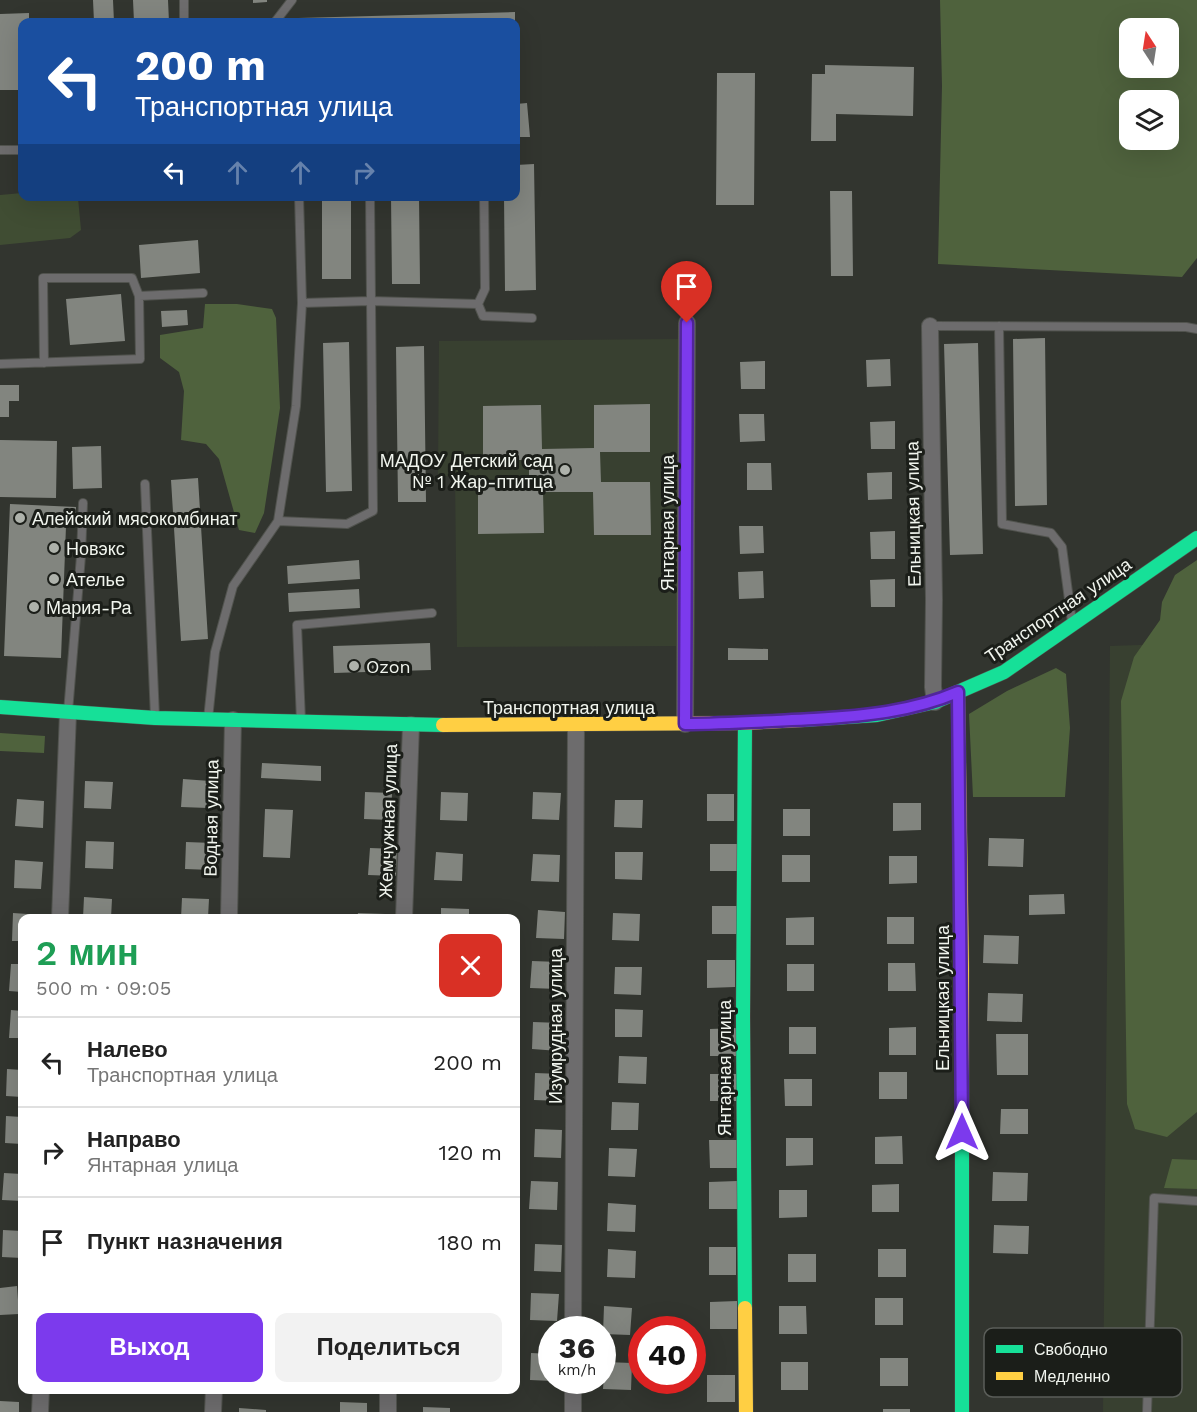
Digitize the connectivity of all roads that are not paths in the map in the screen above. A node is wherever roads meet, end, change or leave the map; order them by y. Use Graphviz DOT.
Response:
graph roads {
  1 [pos="184,0"];
  2 [pos="292,0"];
  3 [pos="184,18"];
  4 [pos="278,18"];
  5 [pos="0,150"];
  6 [pos="18,150"];
  7 [pos="299,201"];
  8 [pos="369,201"];
  9 [pos="484,201"];
  10 [pos="203,293"];
  11 [pos="139,296"];
  12 [pos="370,301"];
  13 [pos="302,303"];
  14 [pos="478,304"];
  15 [pos="532,318"];
  16 [pos="687,323"];
  17 [pos="930,326"];
  18 [pos="999,326"];
  19 [pos="1197,329"];
  20 [pos="44,363"];
  21 [pos="0,364"];
  22 [pos="145,484"];
  23 [pos="83,503"];
  24 [pos="278,521"];
  25 [pos="1197,538"];
  26 [pos="432,613"];
  27 [pos="1072,624"];
  28 [pos="958,692"];
  29 [pos="935,702"];
  30 [pos="0,707"];
  31 [pos="68,713"];
  32 [pos="154,718"];
  33 [pos="208,719"];
  34 [pos="233,720"];
  35 [pos="301,721"];
  36 [pos="745,723"];
  37 [pos="576,724"];
  38 [pos="685,724"];
  39 [pos="411,725"];
  40 [pos="60,914"];
  41 [pos="229,914"];
  42 [pos="404,914"];
  43 [pos="1197,1201"];
  44 [pos="573,1316"];
  45 [pos="1150,1328"];
  46 [pos="41,1394"];
  47 [pos="214,1394"];
  48 [pos="388,1394"];
  49 [pos="573,1394"];
  50 [pos="1147,1397"];
  51 [pos="40,1412"];
  52 [pos="213,1412"];
  53 [pos="388,1412"];
  54 [pos="573,1412"];
  55 [pos="746,1412"];
  56 [pos="962,1412"];
  57 [pos="1147,1412"];
  1 -- 3 [label="lane"];
  2 -- 4 [label="lane"];
  5 -- 6 [label="lane"];
  7 -- 13 [label="lane"];
  8 -- 12 [label="lane"];
  9 -- 14 [label="lane"];
  10 -- 11 [label="lane"];
  11 -- 20 [label="lane"];
  11 -- 20 [label="lane"];
  12 -- 13 [label="lane"];
  12 -- 14 [label="lane"];
  12 -- 24 [label="lane"];
  13 -- 24 [label="lane"];
  14 -- 15 [label="lane"];
  16 -- 38 [label="street, Янтарная улица"];
  17 -- 18 [label="lane"];
  17 -- 29 [label="street, Ельницкая улица"];
  18 -- 19 [label="lane"];
  18 -- 27 [label="lane"];
  20 -- 21 [label="lane"];
  22 -- 32 [label="lane"];
  23 -- 31 [label="lane"];
  24 -- 33 [label="lane"];
  25 -- 27 [label="street, Транспортная улица"];
  26 -- 35 [label="lane"];
  27 -- 28 [label="street, Транспортная улица"];
  28 -- 29 [label="street, Транспортная улица"];
  28 -- 56 [label="street, Ельницкая улица"];
  29 -- 36 [label="street, Транспортная улица"];
  30 -- 31 [label="street, Транспортная улица"];
  31 -- 32 [label="street, Транспортная улица"];
  31 -- 40 [label="street"];
  32 -- 33 [label="street, Транспортная улица"];
  33 -- 34 [label="street, Транспортная улица"];
  34 -- 35 [label="street, Транспортная улица"];
  34 -- 41 [label="street, Водная улица"];
  35 -- 39 [label="street, Транспортная улица"];
  36 -- 38 [label="street, Транспортная улица"];
  36 -- 55 [label="street, Янтарная улица"];
  37 -- 38 [label="street, Транспортная улица"];
  37 -- 39 [label="street, Транспортная улица"];
  37 -- 44 [label="street, Изумрудная улица"];
  39 -- 42 [label="street, Жемчужная улица"];
  43 -- 45 [label="lane"];
  46 -- 51 [label="street"];
  47 -- 52 [label="street"];
  48 -- 53 [label="street"];
  49 -- 54 [label="street"];
  50 -- 57 [label="lane"];
}
